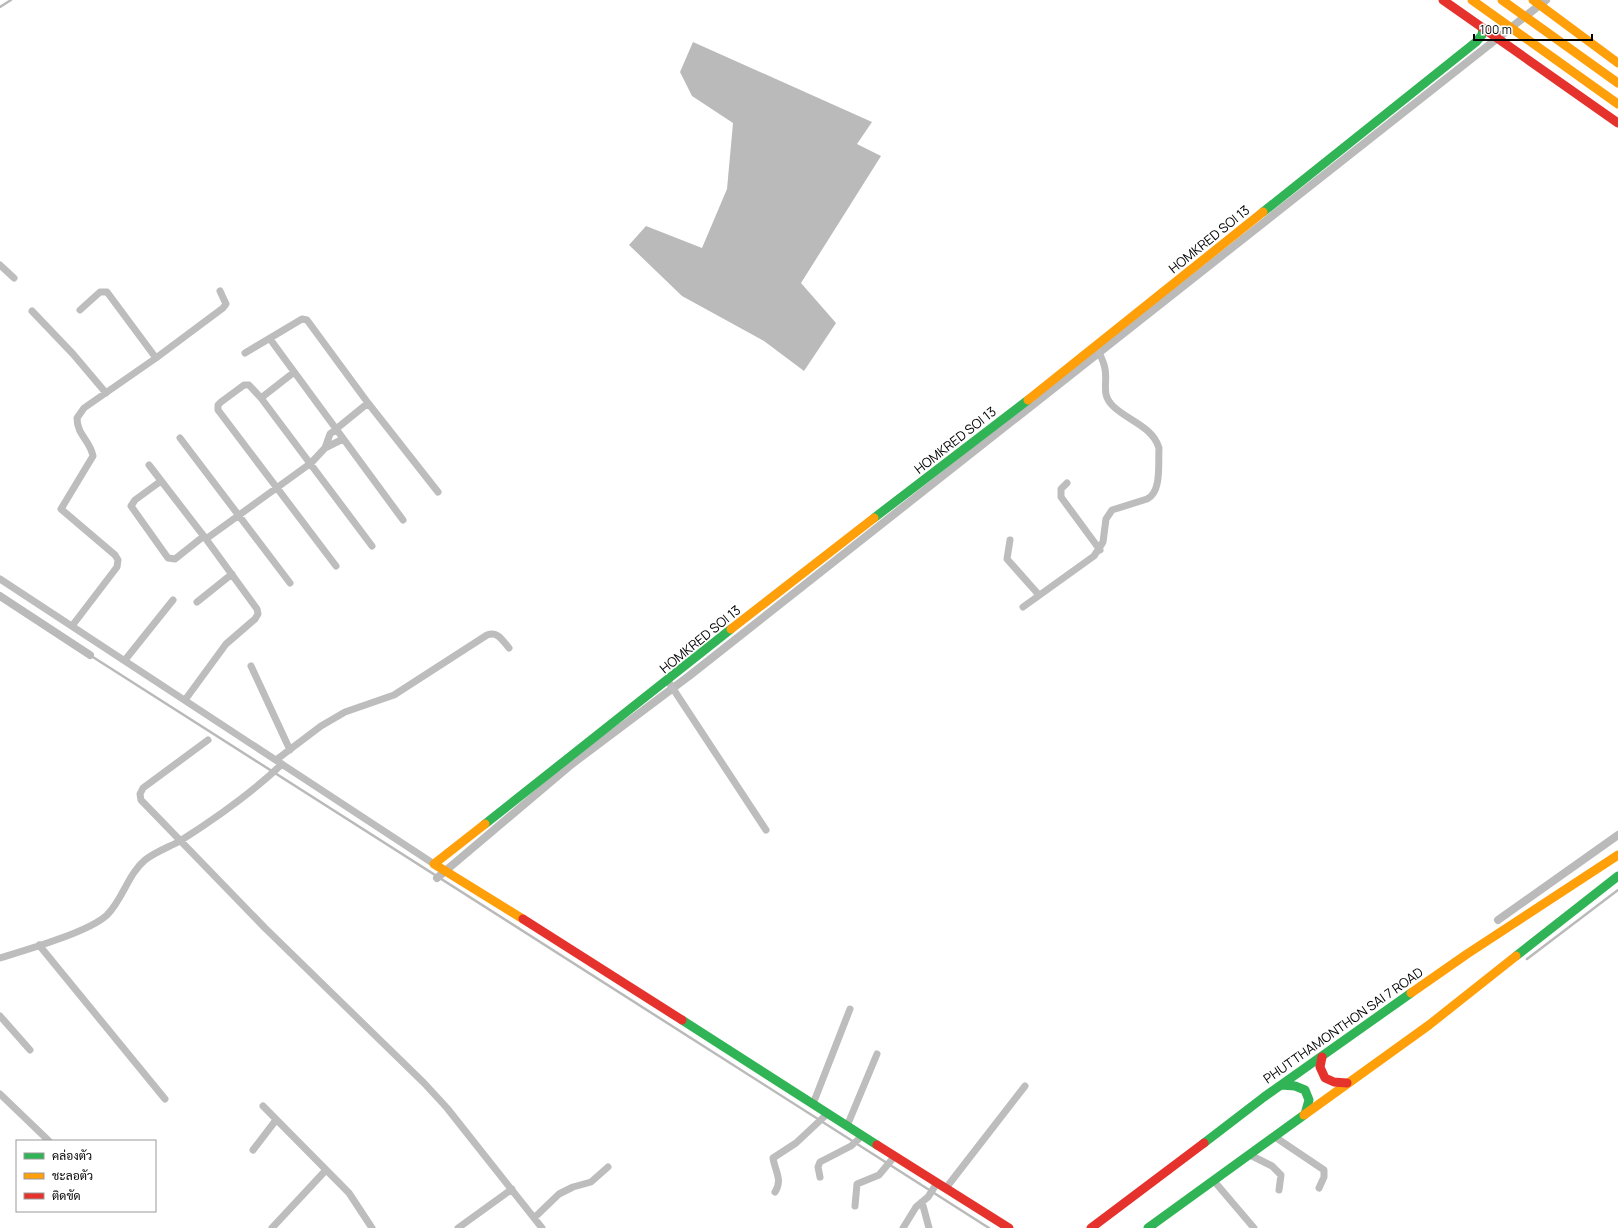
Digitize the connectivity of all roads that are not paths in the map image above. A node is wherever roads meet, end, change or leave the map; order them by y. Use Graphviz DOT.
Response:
graph roads {
  1 [pos="1442,0"];
  2 [pos="1472,0"];
  3 [pos="1502,0"];
  4 [pos="1533,0"];
  5 [pos="1483,28"];
  6 [pos="1618,63"];
  7 [pos="1618,83"];
  8 [pos="1618,104"];
  9 [pos="1618,123"];
  10 [pos="0,265"];
  11 [pos="14,278"];
  12 [pos="220,291"];
  13 [pos="80,310"];
  14 [pos="32,311"];
  15 [pos="270,339"];
  16 [pos="1098,351"];
  17 [pos="245,353"];
  18 [pos="156,358"];
  19 [pos="293,373"];
  20 [pos="106,393"];
  21 [pos="261,398"];
  22 [pos="368,403"];
  23 [pos="336,429"];
  24 [pos="180,438"];
  25 [pos="342,439"];
  26 [pos="325,448"];
  27 [pos="311,463"];
  28 [pos="149,465"];
  29 [pos="160,481"];
  30 [pos="1067,483"];
  31 [pos="276,488"];
  32 [pos="438,492"];
  33 [pos="239,516"];
  34 [pos="403,520"];
  35 [pos="205,538"];
  36 [pos="1010,540"];
  37 [pos="372,546"];
  38 [pos="1100,550"];
  39 [pos="336,566"];
  40 [pos="232,574"];
  41 [pos="0,579"];
  42 [pos="290,583"];
  43 [pos="1039,595"];
  44 [pos="173,600"];
  45 [pos="197,602"];
  46 [pos="1023,607"];
  47 [pos="72,626"];
  48 [pos="509,648"];
  49 [pos="125,660"];
  50 [pos="251,666"];
  51 [pos="670,683"];
  52 [pos="185,700"];
  53 [pos="208,740"];
  54 [pos="290,750"];
  55 [pos="278,764"];
  56 [pos="766,830"];
  57 [pos="180,840"];
  58 [pos="1618,855"];
  59 [pos="438,867"];
  60 [pos="1618,876"];
  61 [pos="39,946"];
  62 [pos="0,958"];
  63 [pos="850,1009"];
  64 [pos="0,1016"];
  65 [pos="30,1050"];
  66 [pos="878,1054"];
  67 [pos="1322,1057"];
  68 [pos="1347,1083"];
  69 [pos="1281,1085"];
  70 [pos="1025,1086"];
  71 [pos="0,1094"];
  72 [pos="166,1098"];
  73 [pos="813,1104"];
  74 [pos="263,1106"];
  75 [pos="1305,1114"];
  76 [pos="826,1116"];
  77 [pos="276,1120"];
  78 [pos="847,1126"];
  79 [pos="1275,1137"];
  80 [pos="48,1140"];
  81 [pos="857,1141"];
  82 [pos="253,1150"];
  83 [pos="1250,1155"];
  84 [pos="893,1159"];
  85 [pos="608,1167"];
  86 [pos="326,1170"];
  87 [pos="820,1177"];
  88 [pos="1214,1181"];
  89 [pos="936,1185"];
  90 [pos="946,1188"];
  91 [pos="1319,1188"];
  92 [pos="512,1190"];
  93 [pos="1279,1190"];
  94 [pos="775,1192"];
  95 [pos="925,1199"];
  96 [pos="855,1206"];
  97 [pos="534,1218"];
  98 [pos="272,1228"];
  99 [pos="372,1228"];
  100 [pos="458,1228"];
  101 [pos="542,1228"];
  102 [pos="903,1228"];
  103 [pos="929,1228"];
  104 [pos="1009,1228"];
  105 [pos="1091,1228"];
  106 [pos="1149,1228"];
  107 [pos="1254,1228"];
  1 -- 5 [label="main road"];
  2 -- 8 [label="main road"];
  3 -- 7 [label="main road"];
  4 -- 6 [label="main road"];
  5 -- 9 [label="main road"];
  5 -- 16 [label="main road, HOMKRED SOI 13"];
  10 -- 11 [label="street"];
  12 -- 18 [label="street"];
  13 -- 18 [label="street"];
  14 -- 20 [label="street"];
  15 -- 17 [label="street"];
  15 -- 19 [label="street"];
  15 -- 22 [label="street"];
  16 -- 38 [label="street"];
  16 -- 51 [label="main road, HOMKRED SOI 13"];
  18 -- 20 [label="street"];
  19 -- 21 [label="street"];
  19 -- 23 [label="street"];
  20 -- 47 [label="street"];
  21 -- 27 [label="street"];
  21 -- 31 [label="street"];
  22 -- 23 [label="street"];
  22 -- 32 [label="street"];
  23 -- 25 [label="street"];
  23 -- 26 [label="street"];
  24 -- 33 [label="street"];
  25 -- 26 [label="street"];
  25 -- 34 [label="street"];
  26 -- 27 [label="street"];
  27 -- 31 [label="street"];
  27 -- 37 [label="street"];
  28 -- 29 [label="street"];
  29 -- 35 [label="street"];
  29 -- 35 [label="street"];
  30 -- 38 [label="street"];
  31 -- 33 [label="street"];
  31 -- 39 [label="street"];
  33 -- 35 [label="street"];
  33 -- 42 [label="street"];
  35 -- 40 [label="street"];
  36 -- 43 [label="street"];
  38 -- 43 [label="street"];
  40 -- 45 [label="street"];
  40 -- 52 [label="street"];
  41 -- 47 [label="street"];
  43 -- 46 [label="street"];
  44 -- 49 [label="street"];
  47 -- 49 [label="street"];
  48 -- 54 [label="street"];
  49 -- 52 [label="street"];
  50 -- 54 [label="street"];
  51 -- 56 [label="street"];
  51 -- 59 [label="main road, HOMKRED SOI 13"];
  52 -- 55 [label="street"];
  53 -- 57 [label="street"];
  54 -- 55 [label="street"];
  55 -- 57 [label="street"];
  55 -- 59 [label="street"];
  57 -- 61 [label="street"];
  57 -- 92 [label="street"];
  58 -- 67 [label="main road, PHUTTHAMONTHON SAI 7 ROAD"];
  59 -- 73 [label="main road"];
  60 -- 68 [label="main road"];
  61 -- 62 [label="street"];
  61 -- 72 [label="street"];
  63 -- 73 [label="street"];
  64 -- 65 [label="street"];
  66 -- 78 [label="street"];
  67 -- 68 [label="main road"];
  67 -- 69 [label="main road, PHUTTHAMONTHON SAI 7 ROAD"];
  68 -- 75 [label="main road"];
  69 -- 75 [label="main road"];
  69 -- 105 [label="main road, PHUTTHAMONTHON SAI 7 ROAD"];
  70 -- 90 [label="street"];
  71 -- 80 [label="street"];
  73 -- 76 [label="main road"];
  74 -- 77 [label="street"];
  75 -- 79 [label="main road"];
  76 -- 78 [label="main road"];
  76 -- 94 [label="street"];
  77 -- 82 [label="street"];
  77 -- 86 [label="street"];
  78 -- 81 [label="main road"];
  79 -- 83 [label="main road"];
  79 -- 91 [label="street"];
  81 -- 84 [label="main road"];
  81 -- 87 [label="street"];
  83 -- 88 [label="main road"];
  83 -- 93 [label="street"];
  84 -- 89 [label="main road"];
  84 -- 96 [label="street"];
  85 -- 97 [label="street"];
  86 -- 98 [label="street"];
  86 -- 99 [label="street"];
  88 -- 106 [label="main road"];
  88 -- 107 [label="street"];
  89 -- 90 [label="main road"];
  89 -- 95 [label="street"];
  90 -- 104 [label="main road"];
  92 -- 97 [label="street"];
  92 -- 100 [label="street"];
  95 -- 102 [label="street"];
  95 -- 103 [label="street"];
  97 -- 101 [label="street"];
}
